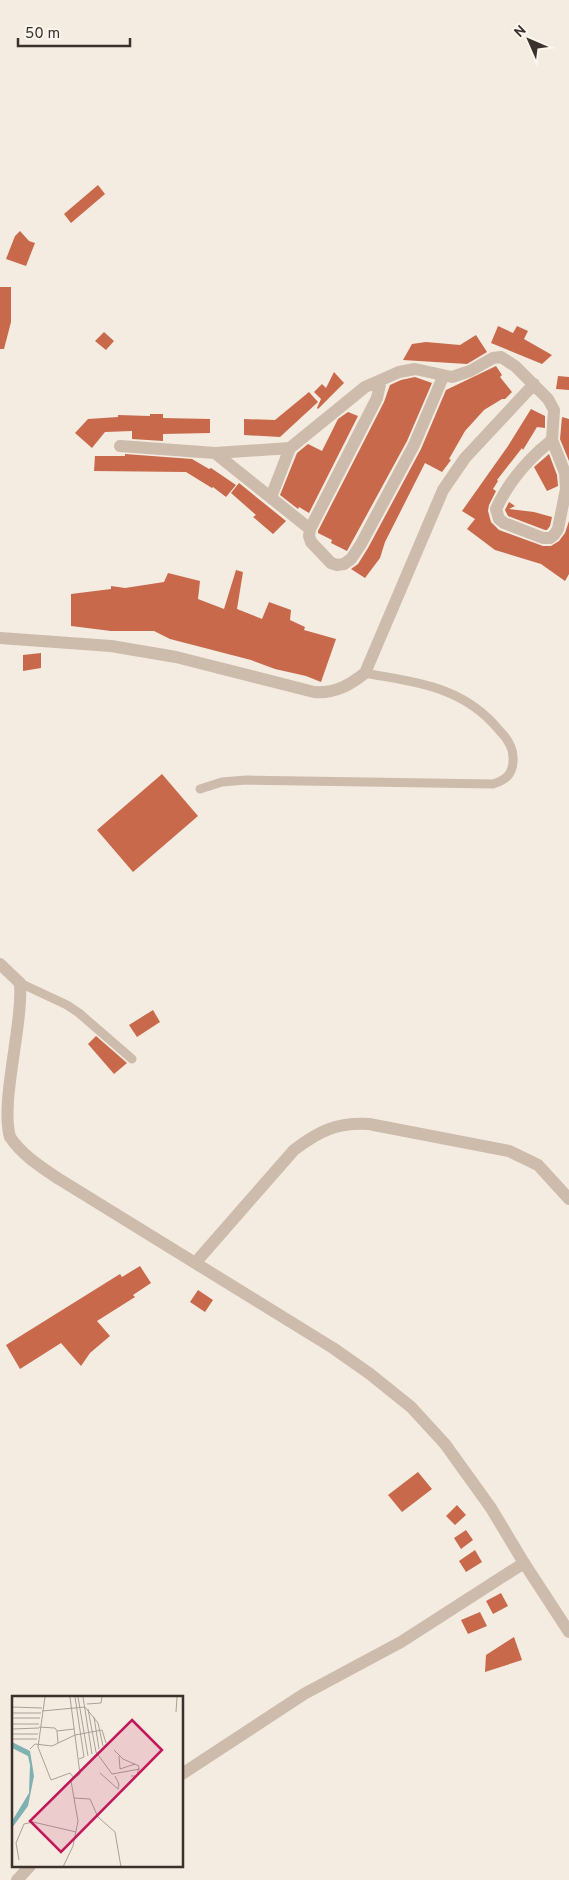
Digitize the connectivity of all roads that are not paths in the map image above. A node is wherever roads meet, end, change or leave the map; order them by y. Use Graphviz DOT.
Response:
graph roads {
  1 [pos="443,376"];
  2 [pos="381,380"];
  3 [pos="534,384"];
  4 [pos="552,440"];
  5 [pos="120,446"];
  6 [pos="290,448"];
  7 [pos="215,453"];
  8 [pos="271,497"];
  9 [pos="310,528"];
  10 [pos="0,638"];
  11 [pos="365,673"];
  12 [pos="200,789"];
  13 [pos="0,964"];
  14 [pos="20,983"];
  15 [pos="132,1059"];
  16 [pos="2,1076"];
  17 [pos="569,1199"];
  18 [pos="196,1262"];
  19 [pos="524,1563"];
  20 [pos="569,1632"];
  21 [pos="184,1773"];
  22 [pos="28,1868"];
  23 [pos="17,1880"];
  1 -- 2 [label="street"];
  1 -- 3 [label="street"];
  1 -- 9 [label="street"];
  2 -- 6 [label="street"];
  2 -- 9 [label="street"];
  3 -- 4 [label="street"];
  3 -- 11 [label="street"];
  4 -- 4 [label="street"];
  5 -- 7 [label="street"];
  6 -- 7 [label="street"];
  6 -- 8 [label="street"];
  7 -- 8 [label="street"];
  8 -- 9 [label="street"];
  10 -- 11 [label="street"];
  11 -- 12 [label="lane"];
  13 -- 14 [label="street"];
  14 -- 15 [label="lane"];
  14 -- 16 [label="street"];
  16 -- 18 [label="street"];
  17 -- 18 [label="street"];
  18 -- 19 [label="street"];
  19 -- 20 [label="street"];
  19 -- 21 [label="street"];
  22 -- 23 [label="street"];
}
